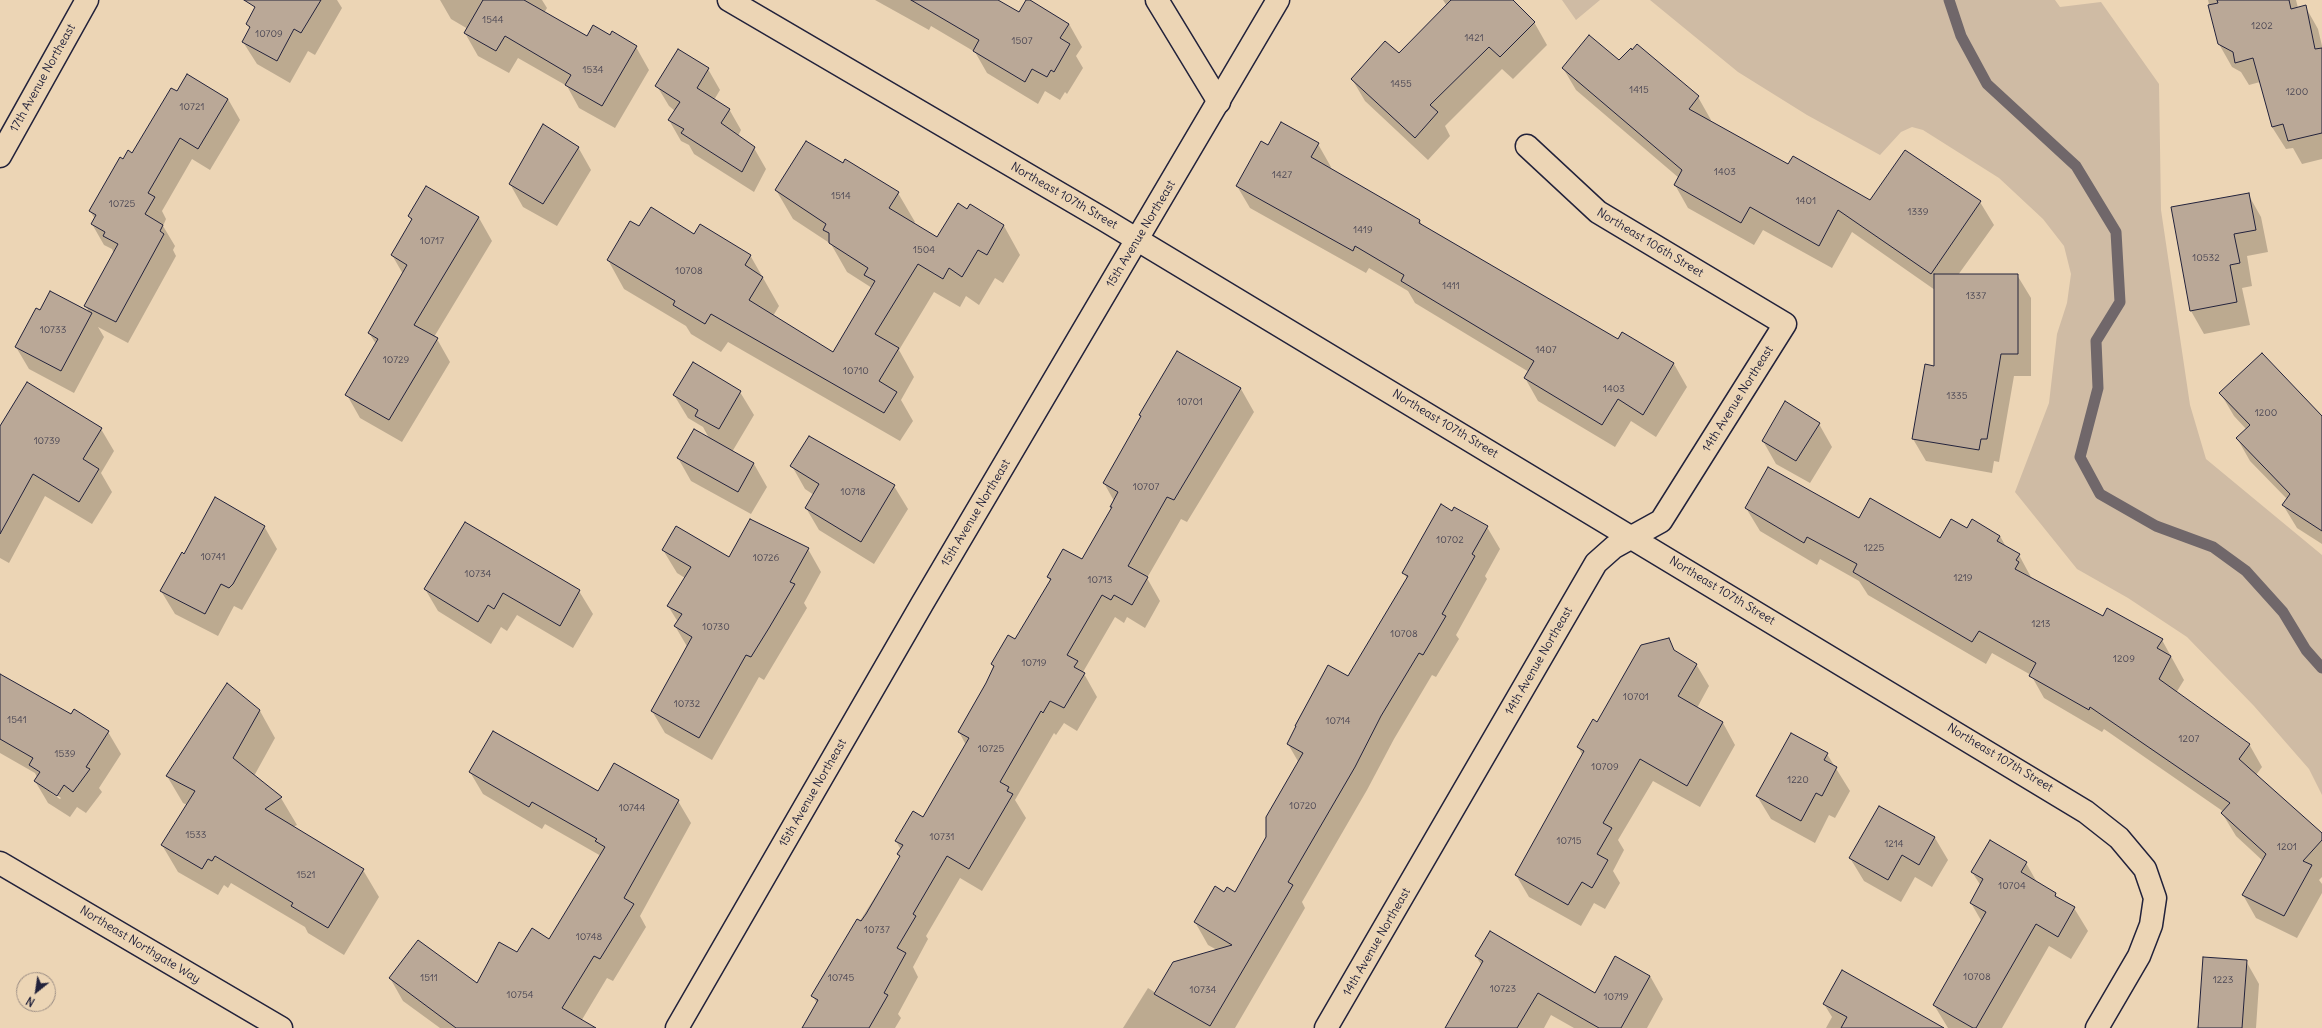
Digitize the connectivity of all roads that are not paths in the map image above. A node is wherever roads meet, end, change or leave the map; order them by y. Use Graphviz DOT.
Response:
graph roads {
  1 [pos="87,0"];
  2 [pos="729,0"];
  3 [pos="1157,0"];
  4 [pos="1278,0"];
  5 [pos="1219,102"];
  6 [pos="1527,146"];
  7 [pos="0,156"];
  8 [pos="1137,240"];
  9 [pos="1785,324"];
  10 [pos="1632,537"];
  11 [pos="0,863"];
  12 [pos="281,1028"];
  13 [pos="677,1028"];
  14 [pos="1326,1028"];
  15 [pos="2097,1028"];
  1 -- 7 [label="street, 17th Avenue Northeast"];
  2 -- 8 [label="street, Northeast 107th Street"];
  3 -- 5 [label="street"];
  4 -- 5 [label="street, 15th Avenue Northeast"];
  5 -- 8 [label="street, 15th Avenue Northeast"];
  6 -- 9 [label="street, Northeast 106th Street"];
  8 -- 10 [label="street, Northeast 107th Street"];
  8 -- 13 [label="street, 15th Avenue Northeast"];
  9 -- 10 [label="street, 14th Avenue Northeast"];
  10 -- 14 [label="street, 14th Avenue Northeast"];
  10 -- 15 [label="street, Northeast 107th Street"];
  11 -- 12 [label="street, Northeast Northgate Way"];
}
